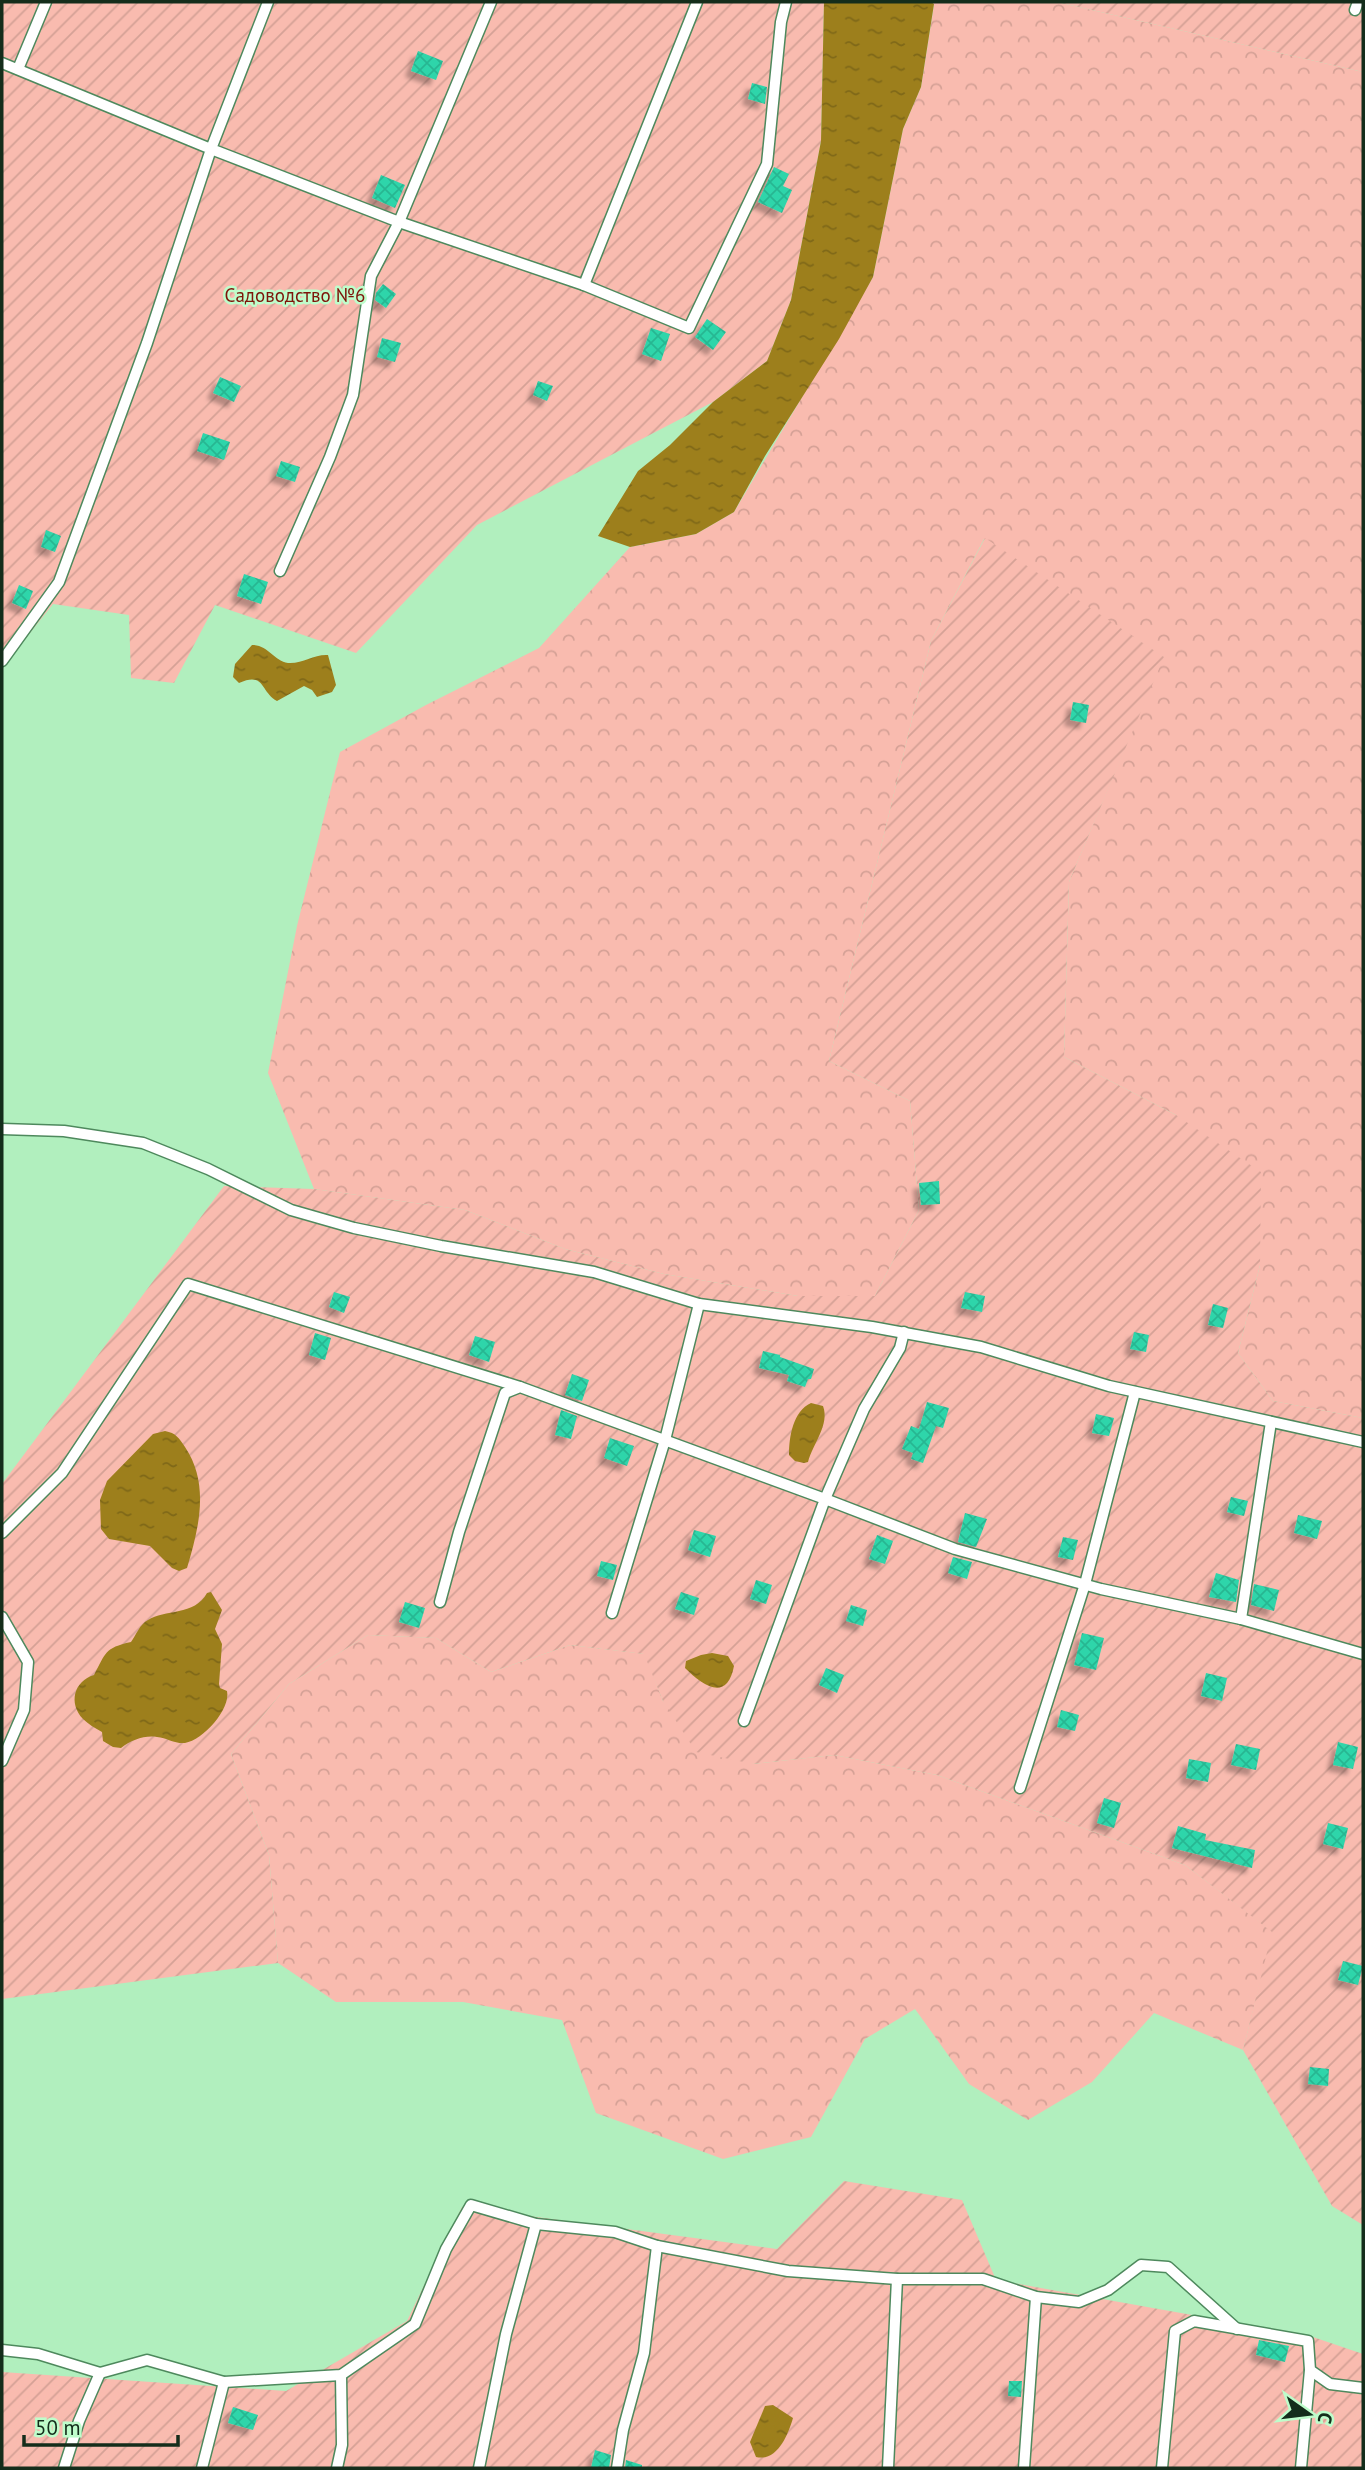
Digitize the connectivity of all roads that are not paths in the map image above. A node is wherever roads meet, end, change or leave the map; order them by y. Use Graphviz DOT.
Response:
graph roads {
  1 [pos="46,2"];
  2 [pos="268,2"];
  3 [pos="491,2"];
  4 [pos="697,2"];
  5 [pos="786,2"];
  6 [pos="2,63"];
  7 [pos="18,69"];
  8 [pos="211,149"];
  9 [pos="399,222"];
  10 [pos="584,285"];
  11 [pos="279,571"];
  12 [pos="2,661"];
  13 [pos="2,1129"];
  14 [pos="699,1304"];
  15 [pos="904,1332"];
  16 [pos="520,1387"];
  17 [pos="1135,1392"];
  18 [pos="1271,1422"];
  19 [pos="665,1440"];
  20 [pos="1363,1442"];
  21 [pos="825,1499"];
  22 [pos="2,1533"];
  23 [pos="1085,1584"];
  24 [pos="440,1602"];
  25 [pos="612,1613"];
  26 [pos="2,1617"];
  27 [pos="1241,1619"];
  28 [pos="1363,1654"];
  29 [pos="744,1721"];
  30 [pos="2,1761"];
  31 [pos="1020,1788"];
  32 [pos="536,2224"];
  33 [pos="657,2246"];
  34 [pos="897,2279"];
  35 [pos="1036,2297"];
  36 [pos="1237,2329"];
  37 [pos="2,2350"];
  38 [pos="1310,2370"];
  39 [pos="100,2373"];
  40 [pos="341,2375"];
  41 [pos="225,2382"];
  42 [pos="1363,2388"];
  43 [pos="64,2468"];
  44 [pos="202,2468"];
  45 [pos="337,2468"];
  46 [pos="479,2468"];
  47 [pos="617,2468"];
  48 [pos="888,2468"];
  49 [pos="1024,2468"];
  50 [pos="1162,2468"];
  51 [pos="1301,2468"];
  1 -- 7 [label="lane"];
  2 -- 8 [label="lane"];
  3 -- 9 [label="lane"];
  4 -- 10 [label="lane"];
  5 -- 10 [label="lane"];
  6 -- 7 [label="lane"];
  7 -- 8 [label="lane"];
  8 -- 9 [label="lane"];
  8 -- 12 [label="lane"];
  9 -- 10 [label="lane"];
  9 -- 11 [label="lane"];
  13 -- 14 [label="lane"];
  14 -- 15 [label="lane"];
  14 -- 19 [label="lane"];
  15 -- 17 [label="lane"];
  15 -- 21 [label="lane"];
  16 -- 19 [label="lane"];
  16 -- 22 [label="lane"];
  16 -- 24 [label="lane"];
  17 -- 18 [label="lane"];
  17 -- 23 [label="lane"];
  18 -- 20 [label="lane"];
  18 -- 27 [label="lane"];
  19 -- 21 [label="lane"];
  19 -- 25 [label="lane"];
  21 -- 23 [label="lane"];
  21 -- 29 [label="lane"];
  23 -- 27 [label="lane"];
  23 -- 31 [label="lane"];
  26 -- 30 [label="lane"];
  27 -- 28 [label="lane"];
  32 -- 33 [label="lane"];
  32 -- 40 [label="lane"];
  32 -- 46 [label="lane"];
  33 -- 34 [label="lane"];
  33 -- 47 [label="lane"];
  34 -- 35 [label="lane"];
  34 -- 48 [label="lane"];
  35 -- 36 [label="lane"];
  35 -- 49 [label="lane"];
  36 -- 38 [label="lane"];
  36 -- 50 [label="lane"];
  37 -- 39 [label="lane"];
  38 -- 42 [label="lane"];
  38 -- 51 [label="lane"];
  39 -- 41 [label="lane"];
  39 -- 43 [label="lane"];
  40 -- 41 [label="lane"];
  40 -- 45 [label="lane"];
  41 -- 44 [label="lane"];
}
